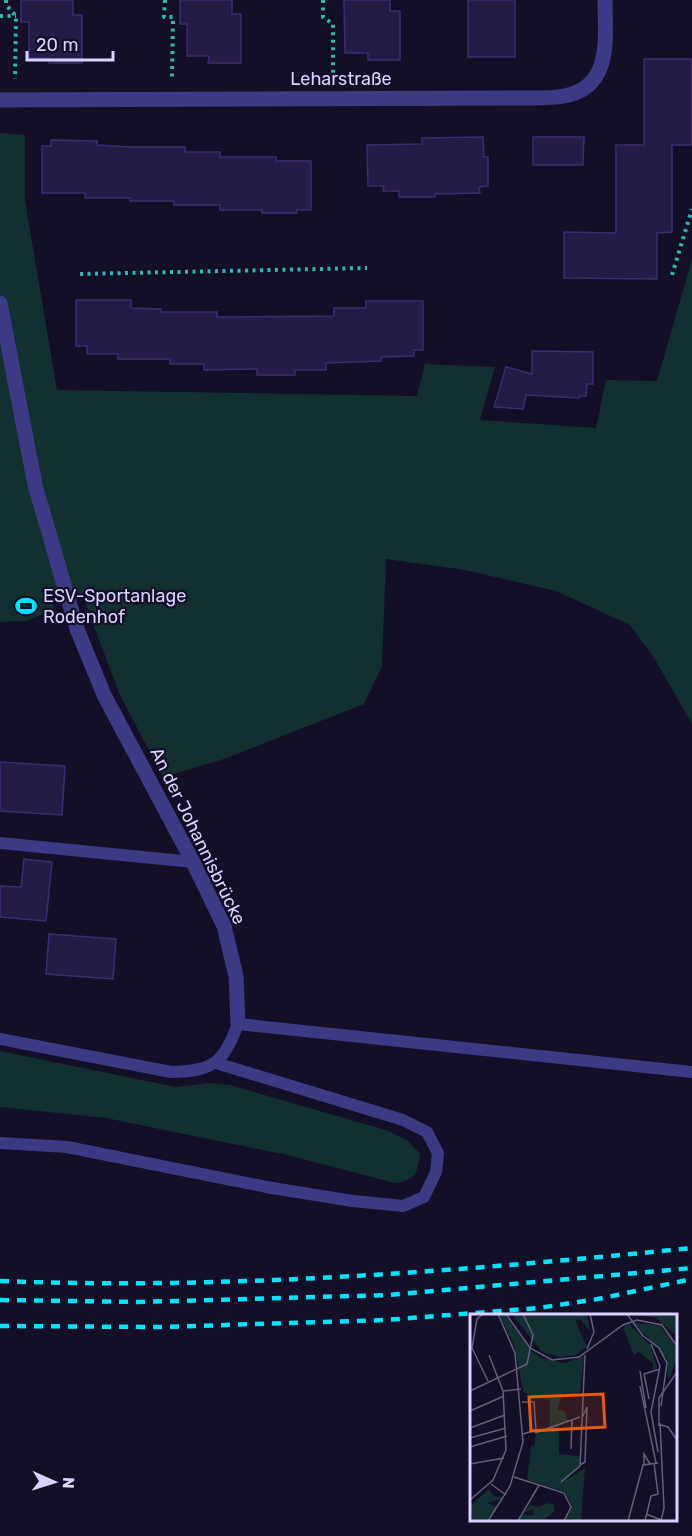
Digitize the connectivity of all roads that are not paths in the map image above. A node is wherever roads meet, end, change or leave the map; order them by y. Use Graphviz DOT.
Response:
graph roads {
  1 [pos="605,0"];
  2 [pos="8,100"];
  3 [pos="0,303"];
  4 [pos="0,843"];
  5 [pos="193,862"];
  6 [pos="238,1024"];
  7 [pos="0,1039"];
  8 [pos="216,1063"];
  9 [pos="692,1072"];
  10 [pos="0,1143"];
  1 -- 2 [label="street, Leharstraße"];
  3 -- 5 [label="street, An der Johannisbrücke"];
  4 -- 5 [label="lane"];
  5 -- 6 [label="street, An der Johannisbrücke"];
  6 -- 8 [label="lane"];
  6 -- 9 [label="lane"];
  7 -- 8 [label="lane"];
  8 -- 10 [label="lane"];
}
